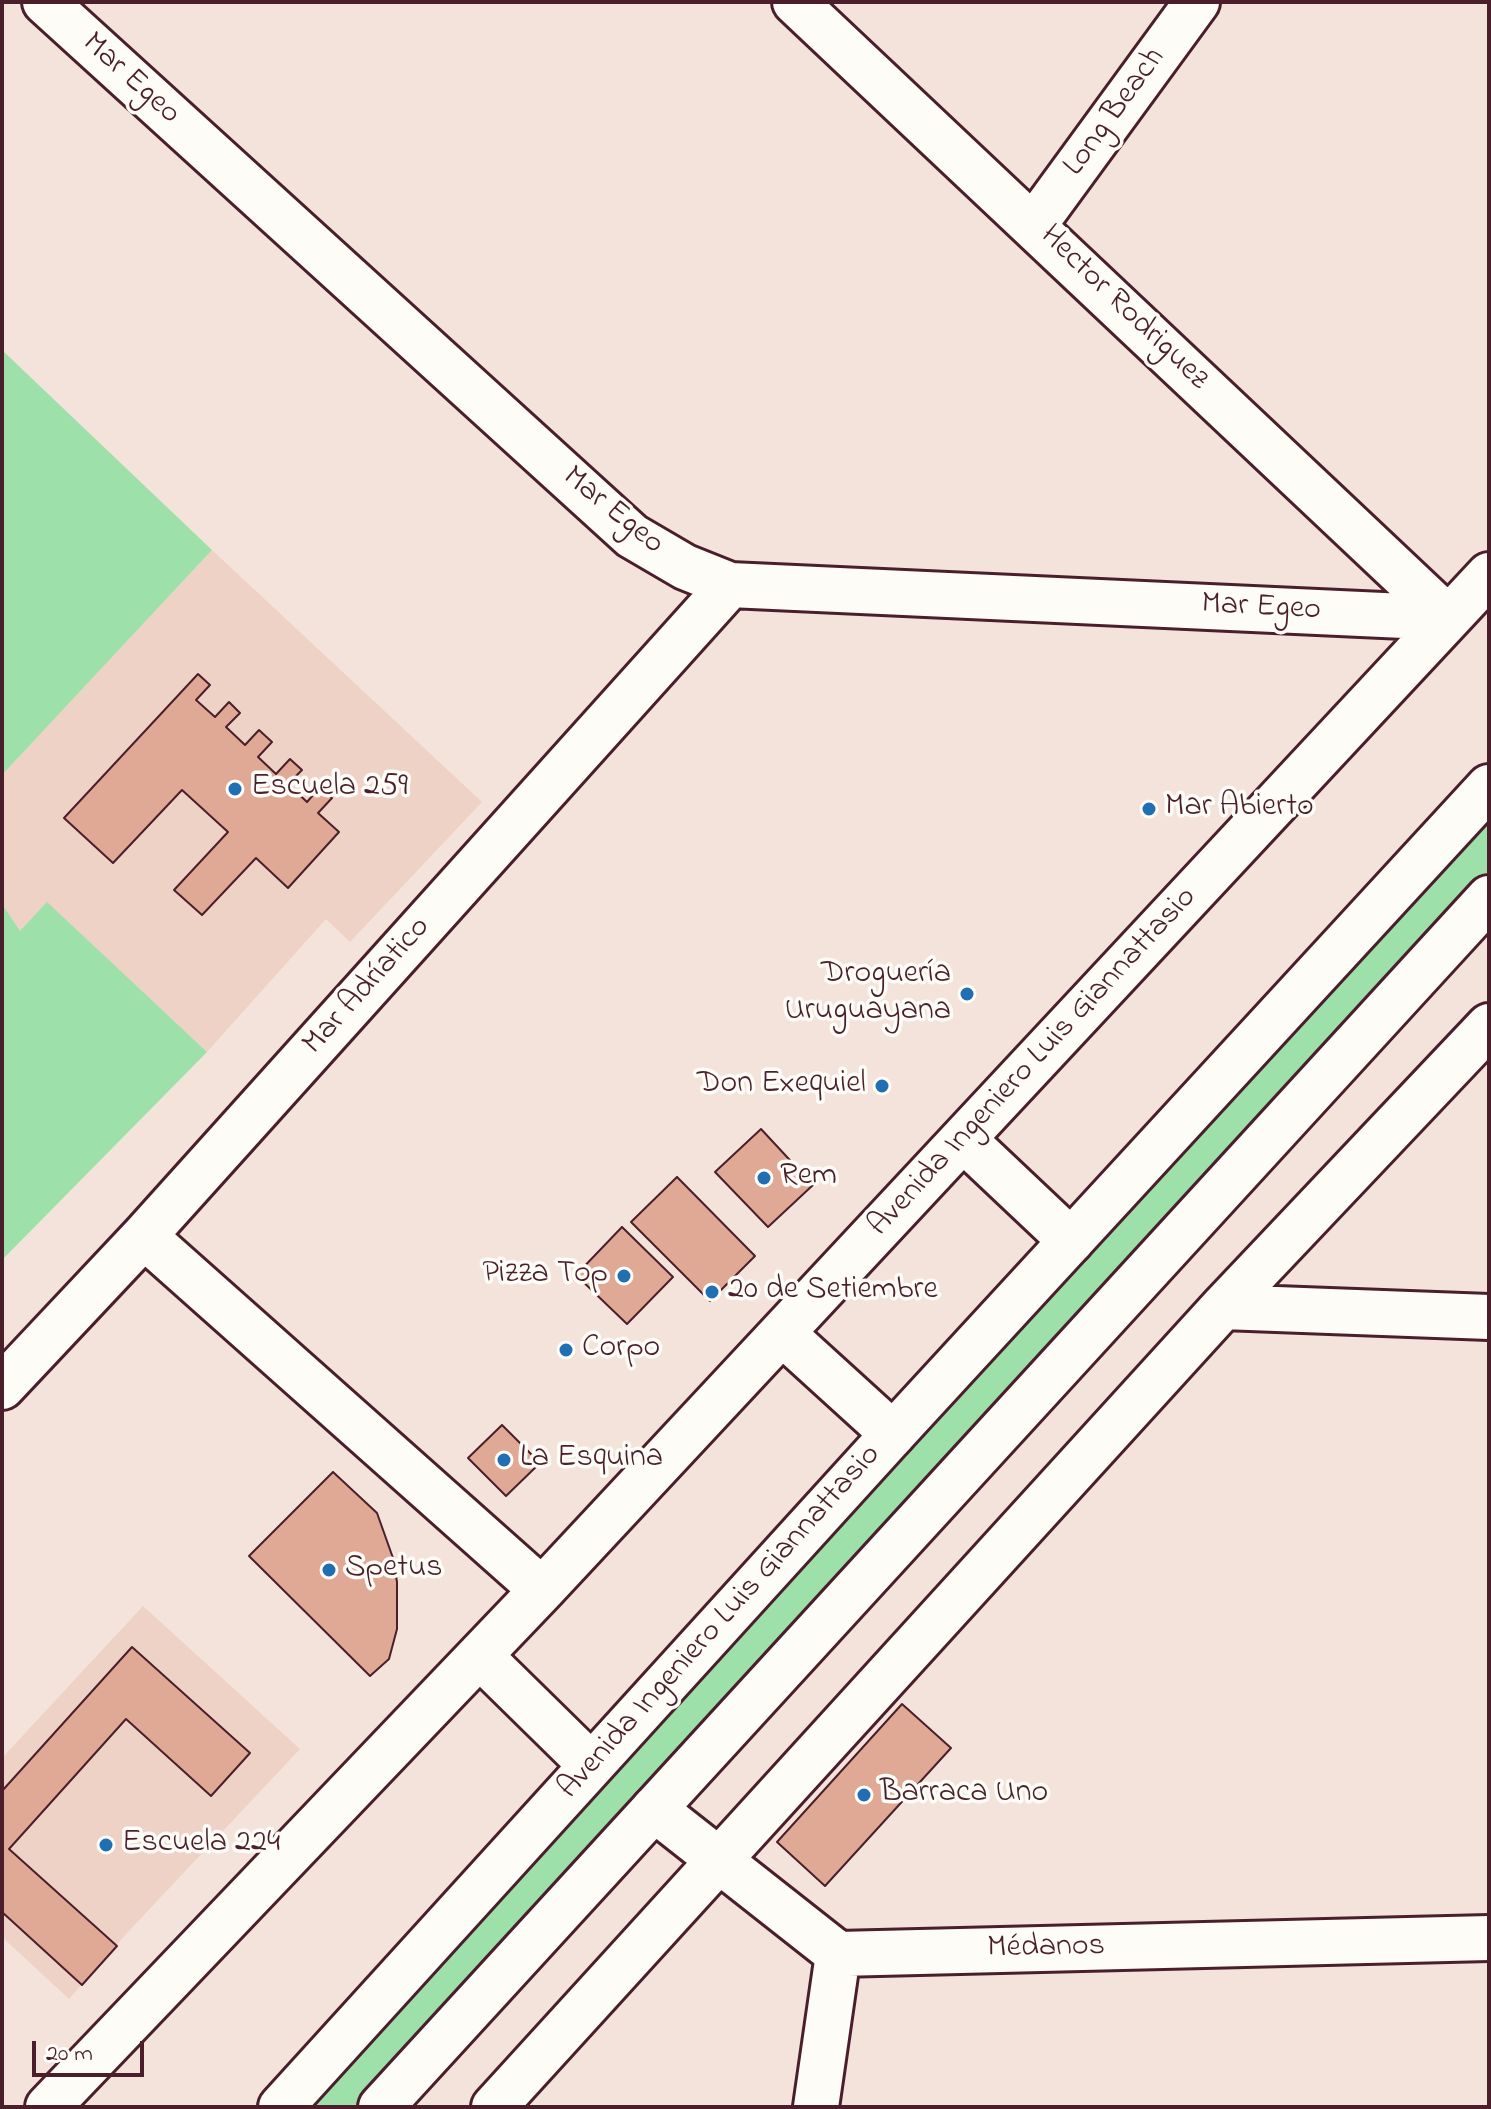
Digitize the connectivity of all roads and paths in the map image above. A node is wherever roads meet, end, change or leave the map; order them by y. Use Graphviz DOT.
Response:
graph roads {
  1 [pos="45,2"];
  2 [pos="795,2"];
  3 [pos="1197,2"];
  4 [pos="1034,225"];
  5 [pos="1489,575"];
  6 [pos="730,585"];
  7 [pos="1448,618"];
  8 [pos="1489,787"];
  9 [pos="1489,898"];
  10 [pos="1489,1026"];
  11 [pos="963,1139"];
  12 [pos="144,1236"];
  13 [pos="1071,1241"];
  14 [pos="1223,1307"];
  15 [pos="1489,1317"];
  16 [pos="782,1333"];
  17 [pos="2,1387"];
  18 [pos="893,1434"];
  19 [pos="542,1590"];
  20 [pos="480,1656"];
  21 [pos="591,1765"];
  22 [pos="654,1809"];
  23 [pos="720,1862"];
  24 [pos="1489,1938"];
  25 [pos="838,1954"];
  26 [pos="48,2107"];
  27 [pos="281,2107"];
  28 [pos="381,2107"];
  29 [pos="494,2107"];
  30 [pos="816,2107"];
  1 -- 6 [label="street, Mar Egeo"];
  2 -- 4 [label="street, Hector Rodriguez"];
  3 -- 4 [label="street, Long Beach"];
  4 -- 7 [label="street, Hector Rodriguez"];
  5 -- 7 [label="street, Avenida Ingeniero Luis Giannattasio"];
  6 -- 7 [label="street, Mar Egeo"];
  6 -- 12 [label="street, Mar Adríatico"];
  7 -- 11 [label="street, Avenida Ingeniero Luis Giannattasio"];
  8 -- 13 [label="street, Avenida Ingeniero Luis Giannattasio"];
  9 -- 22 [label="street"];
  10 -- 14 [label="street"];
  11 -- 13 [label="street"];
  11 -- 16 [label="street, Avenida Ingeniero Luis Giannattasio"];
  12 -- 17 [label="street, Mar Adríatico"];
  12 -- 19 [label="street"];
  13 -- 18 [label="street, Avenida Ingeniero Luis Giannattasio"];
  14 -- 15 [label="street"];
  14 -- 23 [label="street"];
  16 -- 18 [label="street"];
  16 -- 19 [label="street, Avenida Ingeniero Luis Giannattasio"];
  18 -- 21 [label="street, Avenida Ingeniero Luis Giannattasio"];
  19 -- 20 [label="street, Avenida Ingeniero Luis Giannattasio"];
  20 -- 21 [label="street"];
  20 -- 26 [label="street, Avenida Ingeniero Luis Giannattasio"];
  21 -- 27 [label="street, Avenida Ingeniero Luis Giannattasio"];
  22 -- 23 [label="street"];
  22 -- 28 [label="street"];
  23 -- 25 [label="street"];
  23 -- 29 [label="street"];
  24 -- 25 [label="street, Médanos"];
  25 -- 30 [label="street"];
}
